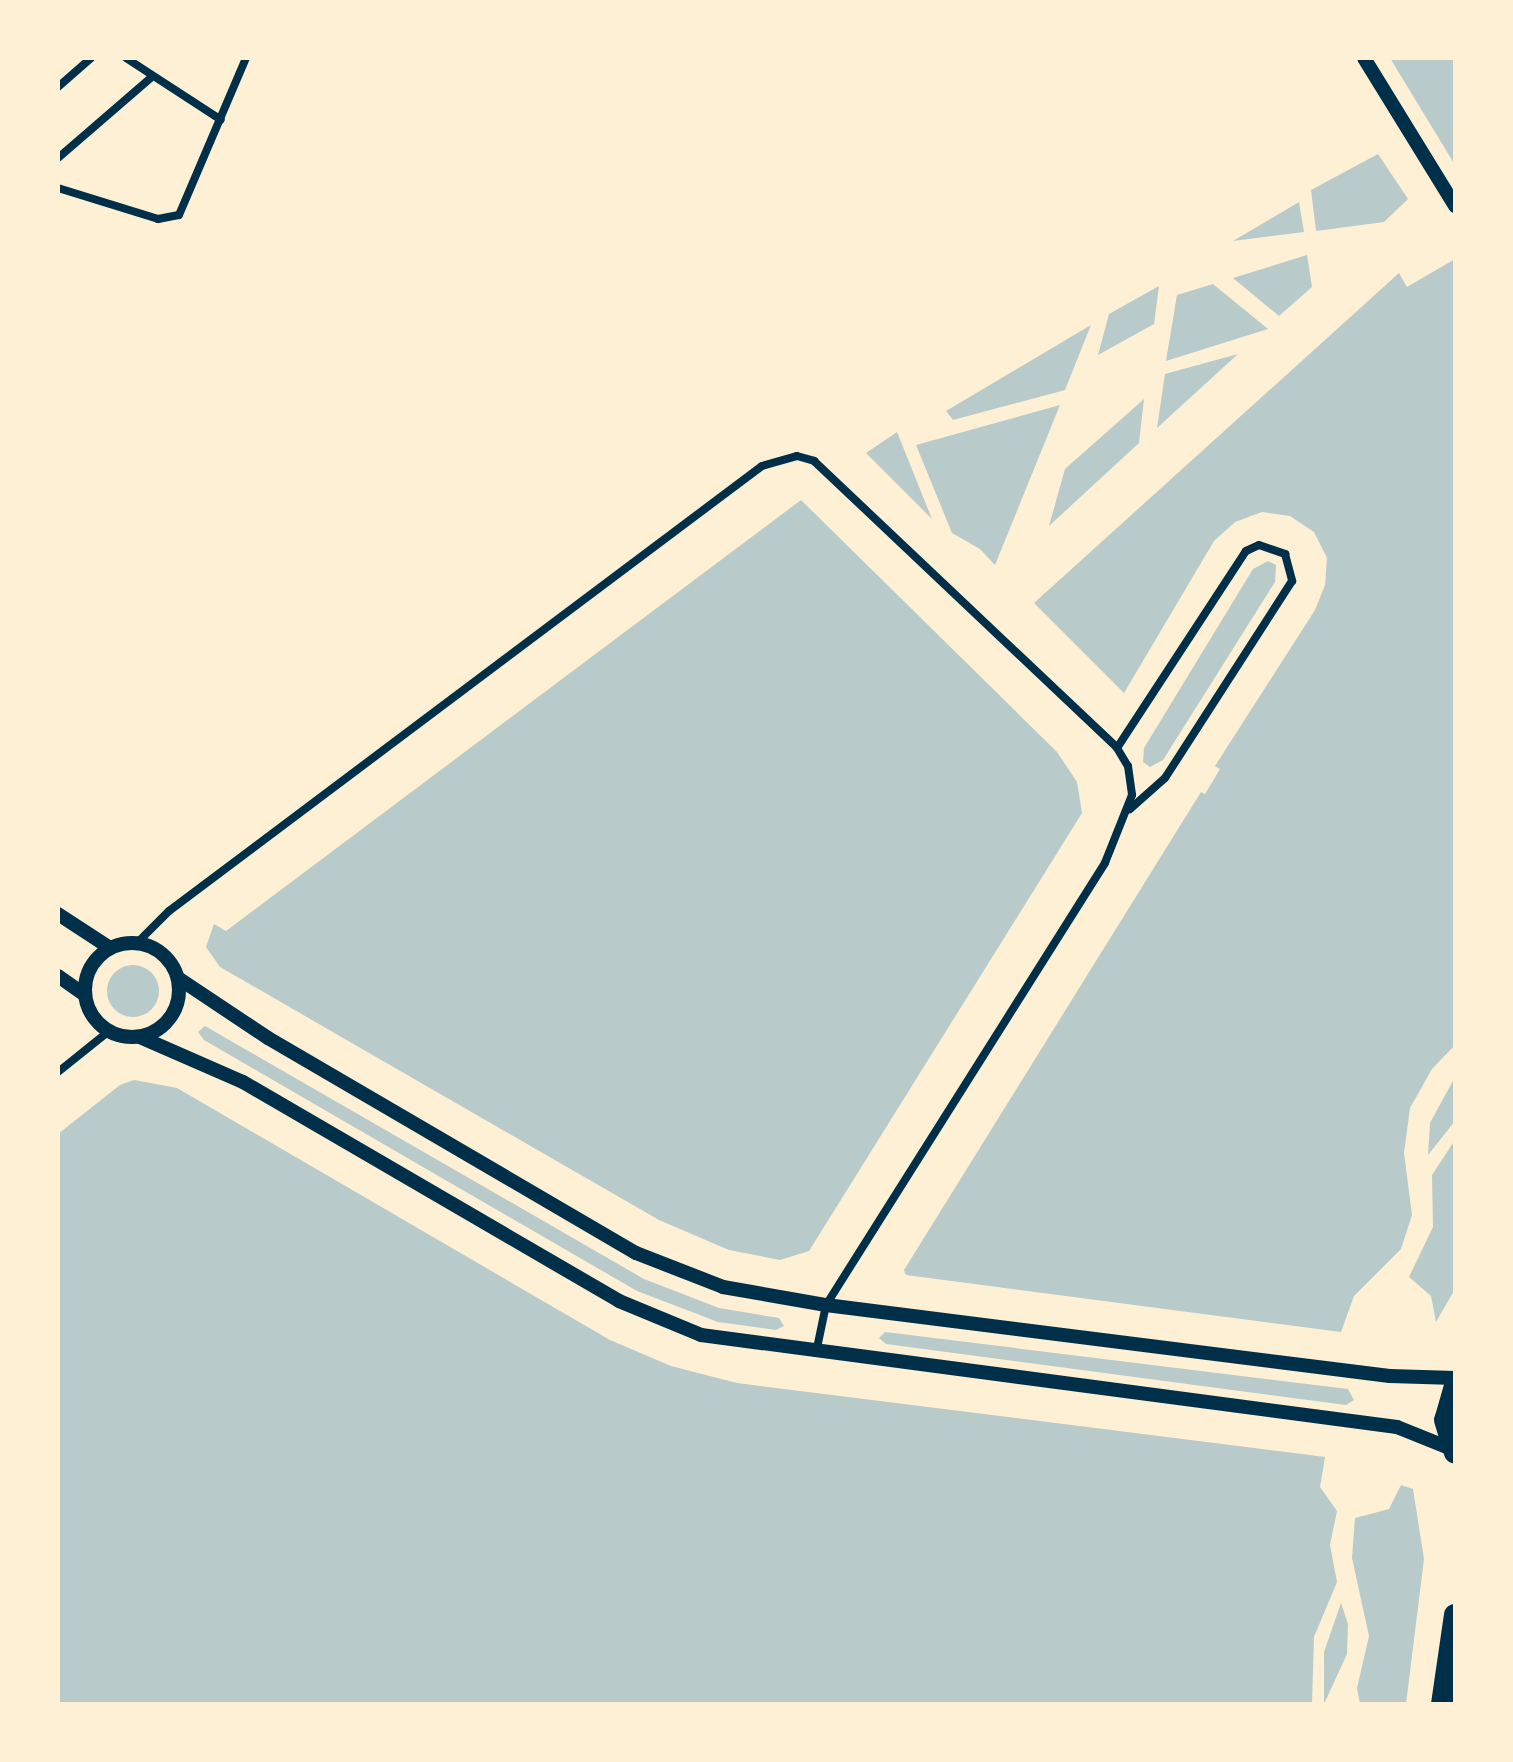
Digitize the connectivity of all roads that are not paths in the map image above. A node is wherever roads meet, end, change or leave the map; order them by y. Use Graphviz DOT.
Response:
graph roads {
  1 [pos="91,58"];
  2 [pos="126,58"];
  3 [pos="246,58"];
  4 [pos="1364,58"];
  5 [pos="153,76"];
  6 [pos="58,87"];
  7 [pos="221,120"];
  8 [pos="58,158"];
  9 [pos="58,188"];
  10 [pos="1455,206"];
  11 [pos="1117,748"];
  12 [pos="1130,809"];
  13 [pos="58,914"];
  14 [pos="137,943"];
  15 [pos="110,948"];
  16 [pos="58,976"];
  17 [pos="178,978"];
  18 [pos="85,995"];
  19 [pos="109,1031"];
  20 [pos="140,1037"];
  21 [pos="58,1072"];
  22 [pos="826,1305"];
  23 [pos="816,1354"];
  24 [pos="1455,1378"];
  25 [pos="1455,1386"];
  26 [pos="1454,1451"];
  27 [pos="1455,1615"];
  28 [pos="1442,1704"];
  1 -- 6 [label="street"];
  2 -- 5 [label="street"];
  3 -- 7 [label="street"];
  4 -- 10 [label="street"];
  5 -- 7 [label="street"];
  5 -- 8 [label="street"];
  7 -- 9 [label="street"];
  11 -- 12 [label="street"];
  11 -- 12 [label="street"];
  11 -- 14 [label="street"];
  12 -- 22 [label="street"];
  13 -- 15 [label="street"];
  14 -- 15 [label="street"];
  14 -- 17 [label="street"];
  15 -- 18 [label="street"];
  16 -- 18 [label="street"];
  17 -- 20 [label="street"];
  17 -- 22 [label="street"];
  18 -- 19 [label="street"];
  19 -- 20 [label="street"];
  19 -- 21 [label="street"];
  20 -- 23 [label="street"];
  22 -- 23 [label="street"];
  22 -- 24 [label="street"];
  23 -- 26 [label="street"];
  25 -- 26 [label="highway"];
  27 -- 28 [label="highway"];
}
